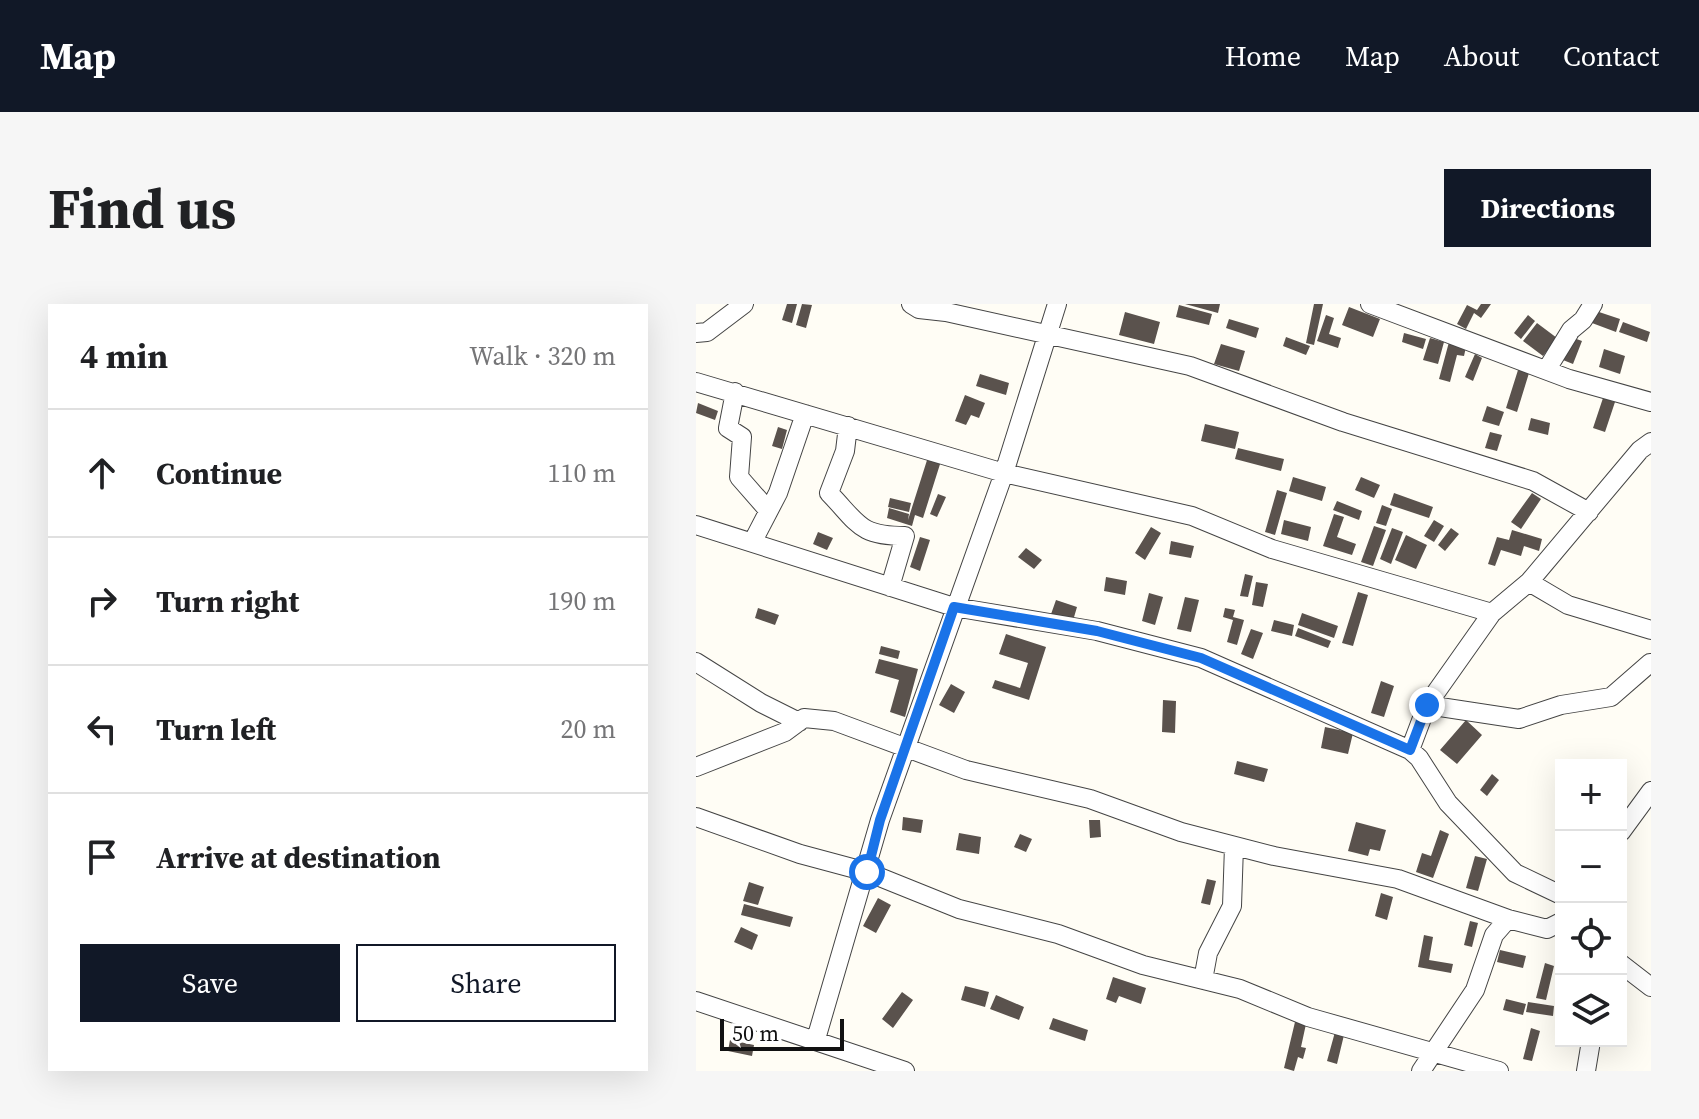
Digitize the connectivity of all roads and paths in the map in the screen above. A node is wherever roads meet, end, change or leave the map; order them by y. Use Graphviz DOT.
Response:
graph roads {
  1 [pos="744,304"];
  2 [pos="911,304"];
  3 [pos="1057,304"];
  4 [pos="1370,304"];
  5 [pos="1593,304"];
  6 [pos="696,333"];
  7 [pos="1048,335"];
  8 [pos="1547,369"];
  9 [pos="696,382"];
  10 [pos="735,392"];
  11 [pos="1651,402"];
  12 [pos="805,414"];
  13 [pos="848,426"];
  14 [pos="1651,442"];
  15 [pos="1004,473"];
  16 [pos="767,509"];
  17 [pos="1589,512"];
  18 [pos="696,525"];
  19 [pos="753,541"];
  20 [pos="1529,582"];
  21 [pos="890,587"];
  22 [pos="954,607"];
  23 [pos="1492,613"];
  24 [pos="1651,630"];
  25 [pos="696,662"];
  26 [pos="1650,663"];
  27 [pos="1427,705"];
  28 [pos="799,722"];
  29 [pos="905,748"];
  30 [pos="1410,750"];
  31 [pos="696,767"];
  32 [pos="1651,791"];
  33 [pos="696,817"];
  34 [pos="1622,831"];
  35 [pos="1234,846"];
  36 [pos="867,872"];
  37 [pos="1555,892"];
  38 [pos="1508,919"];
  39 [pos="1555,925"];
  40 [pos="1627,969"];
  41 [pos="1203,980"];
  42 [pos="1651,987"];
  43 [pos="696,1001"];
  44 [pos="816,1039"];
  45 [pos="1590,1047"];
  46 [pos="1433,1054"];
  47 [pos="905,1071"];
  48 [pos="1421,1071"];
  49 [pos="1499,1071"];
  50 [pos="1586,1071"];
  1 -- 6 [label="street"];
  2 -- 7 [label="street"];
  3 -- 7 [label="street"];
  4 -- 8 [label="street"];
  5 -- 8 [label="street"];
  7 -- 15 [label="street"];
  7 -- 17 [label="street"];
  8 -- 11 [label="street"];
  9 -- 10 [label="street"];
  10 -- 12 [label="street"];
  10 -- 16 [label="street"];
  12 -- 13 [label="street"];
  12 -- 16 [label="street"];
  13 -- 15 [label="street"];
  13 -- 21 [label="street"];
  14 -- 17 [label="street"];
  15 -- 22 [label="street"];
  15 -- 23 [label="street"];
  16 -- 19 [label="street"];
  17 -- 20 [label="street"];
  18 -- 19 [label="street"];
  19 -- 21 [label="street"];
  20 -- 23 [label="street"];
  20 -- 24 [label="street"];
  21 -- 22 [label="street"];
  22 -- 29 [label="street"];
  22 -- 30 [label="street"];
  23 -- 27 [label="street"];
  25 -- 28 [label="street"];
  26 -- 27 [label="street"];
  27 -- 30 [label="street"];
  28 -- 29 [label="street"];
  28 -- 31 [label="street"];
  29 -- 35 [label="street"];
  29 -- 36 [label="street"];
  30 -- 37 [label="street"];
  32 -- 34 [label="street"];
  33 -- 36 [label="street"];
  35 -- 38 [label="street"];
  35 -- 41 [label="street"];
  36 -- 41 [label="street"];
  36 -- 44 [label="street"];
  38 -- 39 [label="street"];
  38 -- 46 [label="street"];
  40 -- 42 [label="street"];
  41 -- 46 [label="street"];
  43 -- 44 [label="street"];
  44 -- 47 [label="street"];
  45 -- 50 [label="street"];
  46 -- 48 [label="street"];
  46 -- 49 [label="street"];
}
